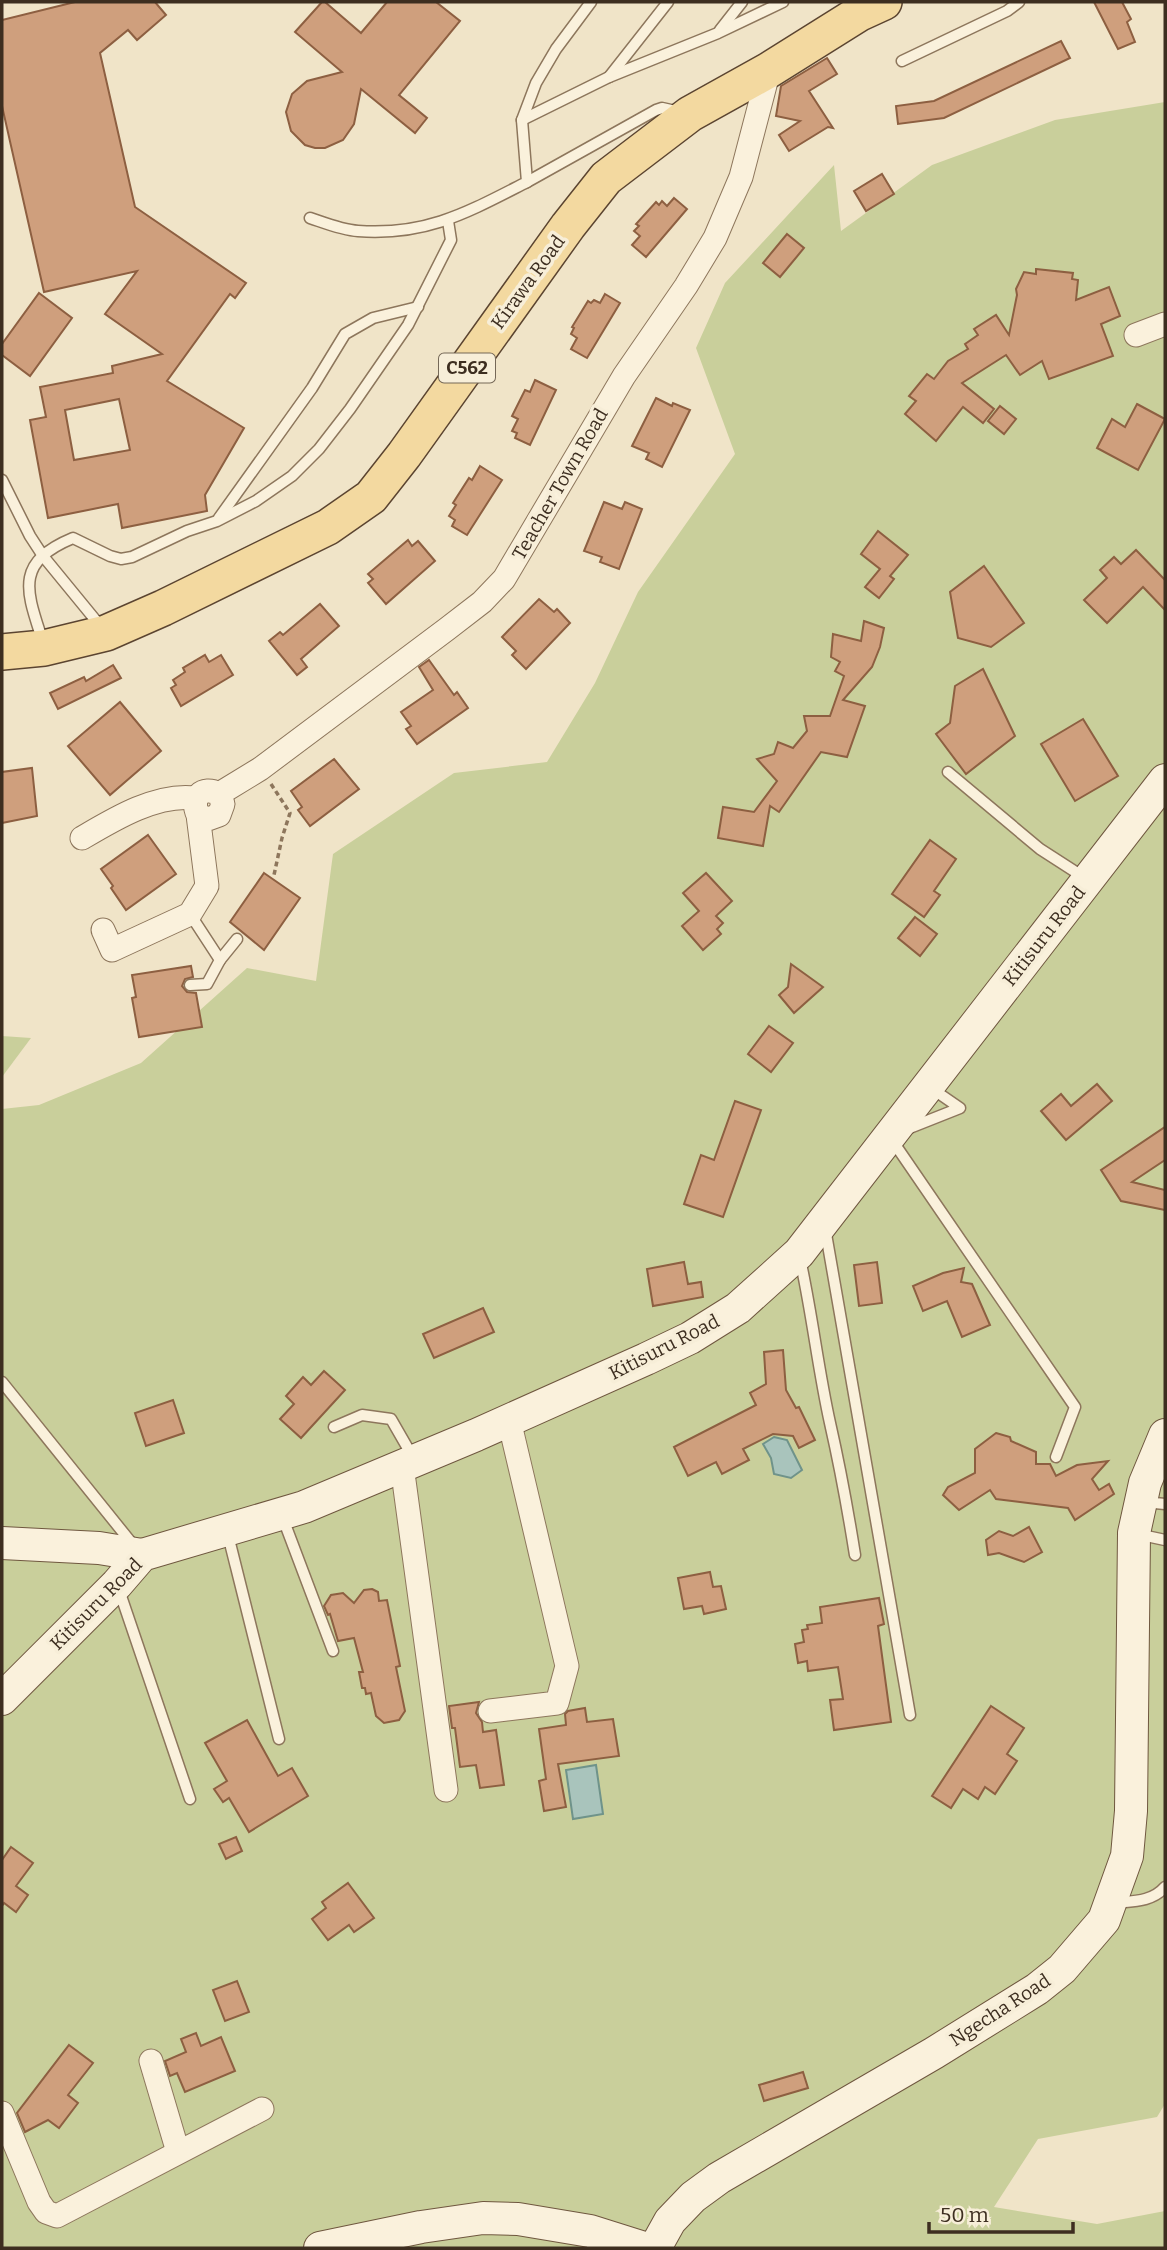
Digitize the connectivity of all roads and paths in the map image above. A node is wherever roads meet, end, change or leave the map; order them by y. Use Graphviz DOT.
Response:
graph roads {
  1 [pos="591,2"];
  2 [pos="668,2"];
  3 [pos="743,2"];
  4 [pos="783,2"];
  5 [pos="884,2"];
  6 [pos="1019,2"];
  7 [pos="718,33"];
  8 [pos="902,61"];
  9 [pos="769,70"];
  10 [pos="608,77"];
  11 [pos="690,114"];
  12 [pos="523,120"];
  13 [pos="527,181"];
  14 [pos="310,218"];
  15 [pos="448,221"];
  16 [pos="418,307"];
  17 [pos="1165,324"];
  18 [pos="1136,335"];
  19 [pos="2,480"];
  20 [pos="217,521"];
  21 [pos="43,556"];
  22 [pos="106,633"];
  23 [pos="44,648"];
  24 [pos="2,652"];
  25 [pos="260,769"];
  26 [pos="948,772"];
  27 [pos="1165,780"];
  28 [pos="197,806"];
  29 [pos="82,838"];
  30 [pos="274,875"];
  31 [pos="1087,880"];
  32 [pos="190,914"];
  33 [pos="103,930"];
  34 [pos="237,939"];
  35 [pos="220,960"];
  36 [pos="190,985"];
  37 [pos="890,1136"];
  38 [pos="824,1221"];
  39 [pos="799,1253"];
  40 [pos="2,1382"];
  41 [pos="509,1420"];
  42 [pos="334,1427"];
  43 [pos="1165,1435"];
  44 [pos="1056,1457"];
  45 [pos="409,1463"];
  46 [pos="1153,1503"];
  47 [pos="281,1515"];
  48 [pos="227,1530"];
  49 [pos="1134,1533"];
  50 [pos="1165,1540"];
  51 [pos="2,1543"];
  52 [pos="142,1555"];
  53 [pos="855,1555"];
  54 [pos="117,1584"];
  55 [pos="333,1651"];
  56 [pos="2,1699"];
  57 [pos="490,1711"];
  58 [pos="910,1715"];
  59 [pos="279,1739"];
  60 [pos="446,1790"];
  61 [pos="190,1799"];
  62 [pos="1165,1887"];
  63 [pos="1111,1903"];
  64 [pos="151,2061"];
  65 [pos="262,2109"];
  66 [pos="2,2113"];
  67 [pos="178,2152"];
  68 [pos="320,2248"];
  69 [pos="644,2248"];
  70 [pos="655,2248"];
  1 -- 12 [label="lane"];
  2 -- 10 [label="lane"];
  3 -- 7 [label="lane"];
  4 -- 7 [label="lane"];
  5 -- 9 [label="main road, Kirawa Road / C562"];
  6 -- 8 [label="lane"];
  7 -- 10 [label="lane"];
  9 -- 11 [label="main road, Kirawa Road / C562"];
  9 -- 25 [label="street, Teacher Town Road"];
  10 -- 12 [label="lane"];
  11 -- 13 [label="lane"];
  11 -- 22 [label="main road, Kirawa Road / C562"];
  12 -- 13 [label="lane"];
  13 -- 15 [label="lane"];
  14 -- 15 [label="lane"];
  15 -- 16 [label="lane"];
  16 -- 20 [label="lane"];
  16 -- 20 [label="lane"];
  17 -- 18 [label="street"];
  19 -- 21 [label="lane"];
  20 -- 21 [label="lane"];
  21 -- 22 [label="lane"];
  21 -- 23 [label="lane"];
  22 -- 23 [label="main road, Kirawa Road / C562"];
  23 -- 24 [label="main road, Kirawa Road / C562"];
  25 -- 28 [label="street, Teacher Town Road"];
  25 -- 30 [label="path"];
  26 -- 31 [label="lane"];
  27 -- 31 [label="street, Kitisuru Road"];
  28 -- 29 [label="street"];
  28 -- 32 [label="street"];
  31 -- 37 [label="street, Kitisuru Road"];
  32 -- 33 [label="street"];
  32 -- 35 [label="lane"];
  34 -- 35 [label="lane"];
  35 -- 36 [label="lane"];
  37 -- 38 [label="street, Kitisuru Road"];
  37 -- 44 [label="lane"];
  38 -- 39 [label="street, Kitisuru Road"];
  38 -- 58 [label="lane"];
  39 -- 41 [label="street, Kitisuru Road"];
  39 -- 53 [label="lane"];
  40 -- 52 [label="lane"];
  41 -- 45 [label="street, Kitisuru Road"];
  41 -- 57 [label="street"];
  42 -- 45 [label="lane"];
  43 -- 46 [label="street, Ngecha Road"];
  45 -- 47 [label="street, Kitisuru Road"];
  45 -- 60 [label="street"];
  46 -- 49 [label="street, Ngecha Road"];
  47 -- 48 [label="street, Kitisuru Road"];
  47 -- 55 [label="lane"];
  48 -- 52 [label="street, Kitisuru Road"];
  48 -- 59 [label="lane"];
  49 -- 50 [label="lane"];
  49 -- 63 [label="street, Ngecha Road"];
  51 -- 52 [label="street"];
  52 -- 54 [label="street, Kitisuru Road"];
  54 -- 56 [label="street, Kitisuru Road"];
  54 -- 61 [label="lane"];
  62 -- 63 [label="lane"];
  63 -- 70 [label="street, Ngecha Road"];
  64 -- 67 [label="street"];
  65 -- 67 [label="street"];
  66 -- 67 [label="street"];
  68 -- 69 [label="street"];
}
